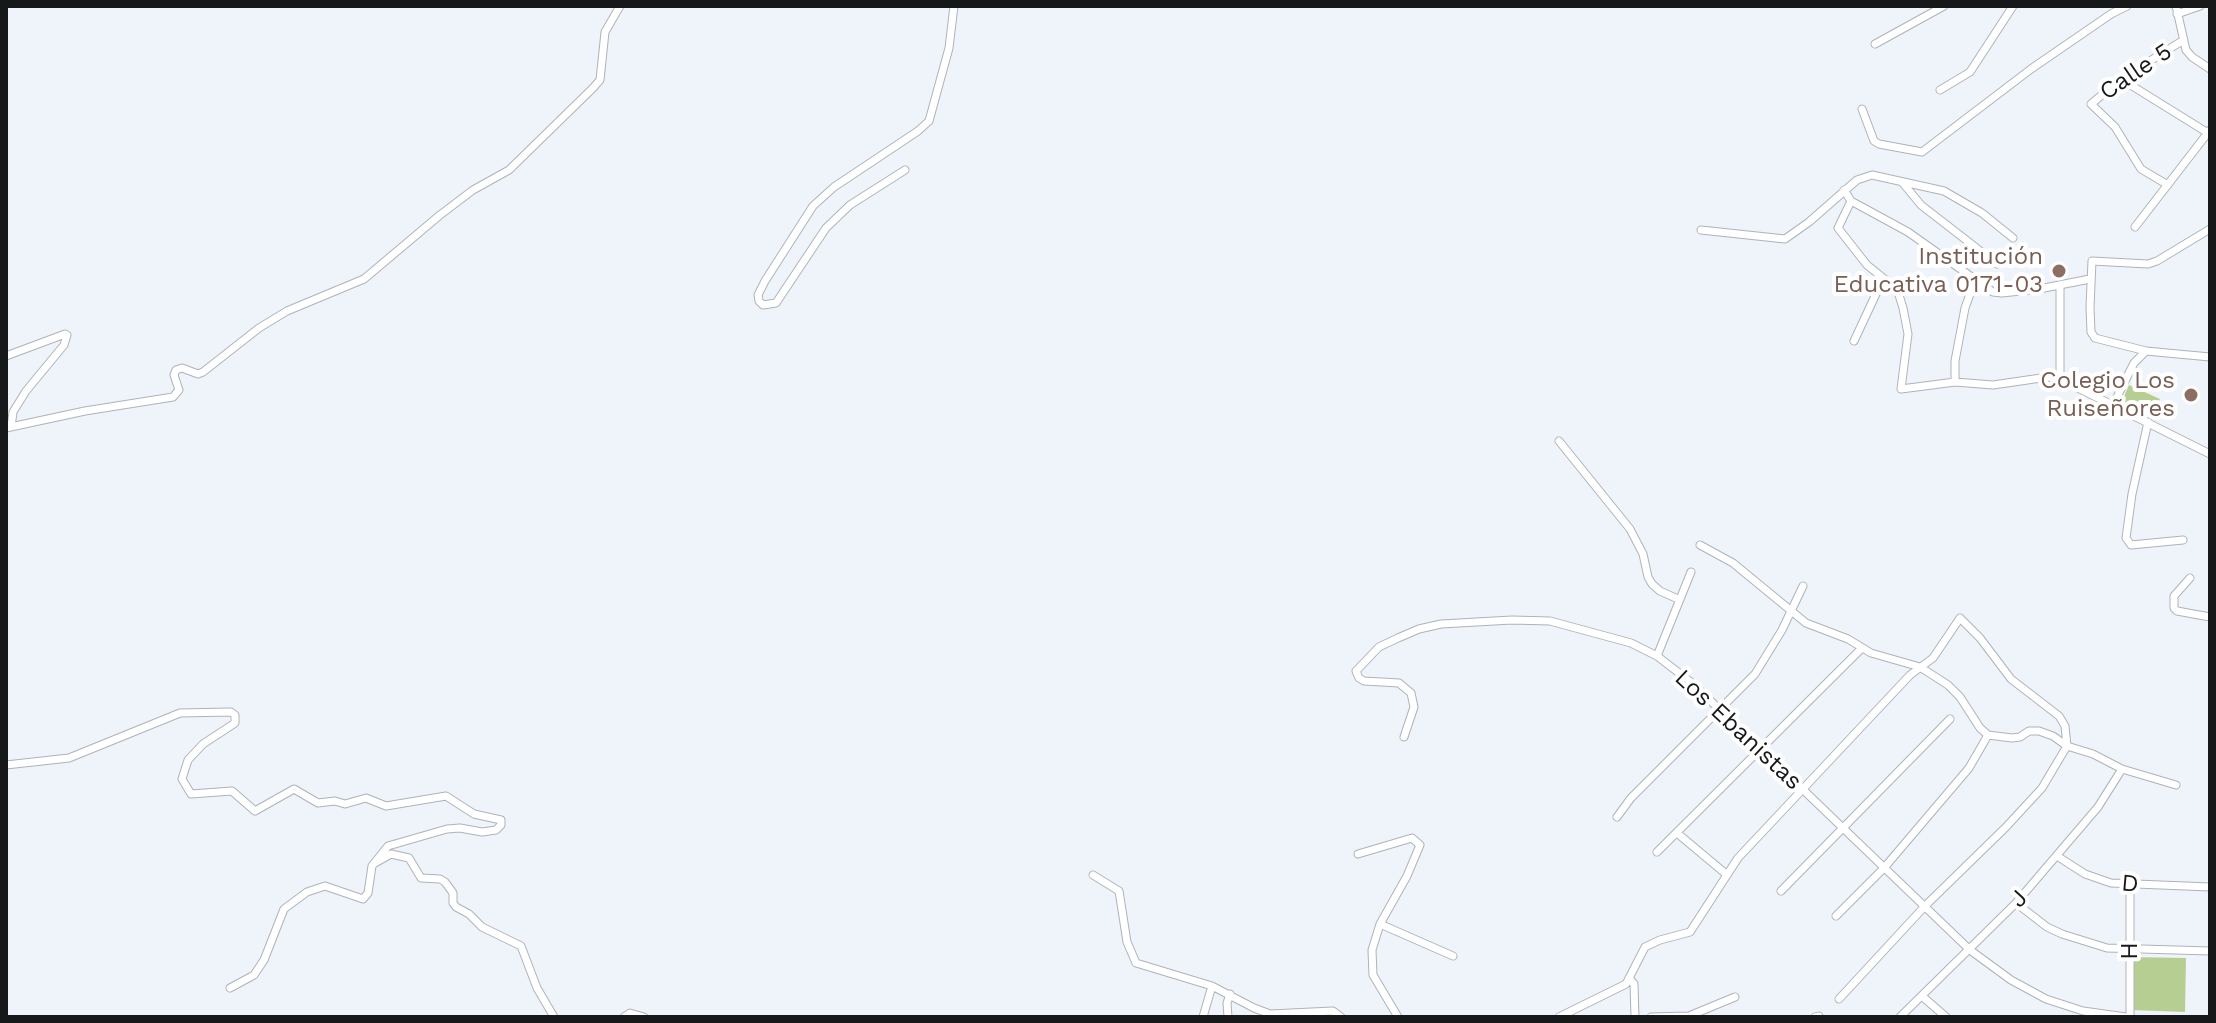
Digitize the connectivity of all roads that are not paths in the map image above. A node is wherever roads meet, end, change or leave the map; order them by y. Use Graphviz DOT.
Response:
graph roads {
  1 [pos="620,6"];
  2 [pos="954,6"];
  3 [pos="1944,6"];
  4 [pos="2013,6"];
  5 [pos="2127,6"];
  6 [pos="2200,6"];
  7 [pos="2176,10"];
  8 [pos="2182,41"];
  9 [pos="1875,44"];
  10 [pos="2210,69"];
  11 [pos="2121,79"];
  12 [pos="1940,90"];
  13 [pos="1862,109"];
  14 [pos="2209,131"];
  15 [pos="905,170"];
  16 [pos="1901,181"];
  17 [pos="2168,185"];
  18 [pos="1844,190"];
  19 [pos="1851,201"];
  20 [pos="2135,227"];
  21 [pos="2210,229"];
  22 [pos="1701,230"];
  23 [pos="2013,238"];
  24 [pos="1997,264"];
  25 [pos="1883,279"];
  26 [pos="2090,279"];
  27 [pos="1975,280"];
  28 [pos="2060,286"];
  29 [pos="1854,341"];
  30 [pos="2146,351"];
  31 [pos="6,356"];
  32 [pos="2210,357"];
  33 [pos="2060,379"];
  34 [pos="1955,382"];
  35 [pos="2113,405"];
  36 [pos="2148,422"];
  37 [pos="9,427"];
  38 [pos="1559,441"];
  39 [pos="2210,454"];
  40 [pos="2183,540"];
  41 [pos="1700,545"];
  42 [pos="1691,572"];
  43 [pos="2190,578"];
  44 [pos="1803,586"];
  45 [pos="1678,599"];
  46 [pos="1791,610"];
  47 [pos="2210,617"];
  48 [pos="1861,649"];
  49 [pos="1657,656"];
  50 [pos="1920,667"];
  51 [pos="1720,708"];
  52 [pos="1950,719"];
  53 [pos="1988,735"];
  54 [pos="1404,737"];
  55 [pos="2067,746"];
  56 [pos="1760,748"];
  57 [pos="6,765"];
  58 [pos="2122,769"];
  59 [pos="2176,785"];
  60 [pos="1801,789"];
  61 [pos="1617,817"];
  62 [pos="1842,828"];
  63 [pos="1677,833"];
  64 [pos="1657,852"];
  65 [pos="1358,854"];
  66 [pos="2057,856"];
  67 [pos="372,866"];
  68 [pos="1884,868"];
  69 [pos="1726,874"];
  70 [pos="1093,875"];
  71 [pos="2130,885"];
  72 [pos="2210,887"];
  73 [pos="1781,891"];
  74 [pos="2016,903"];
  75 [pos="1925,906"];
  76 [pos="1836,916"];
  77 [pos="1380,924"];
  78 [pos="1970,950"];
  79 [pos="2130,950"];
  80 [pos="2210,951"];
  81 [pos="1453,956"];
  82 [pos="1629,978"];
  83 [pos="1212,986"];
  84 [pos="230,988"];
  85 [pos="1230,994"];
  86 [pos="1735,997"];
  87 [pos="1923,997"];
  88 [pos="1839,999"];
  89 [pos="2073,1013"];
  90 [pos="1311,1014"];
  91 [pos="554,1017"];
  92 [pos="624,1017"];
  93 [pos="644,1017"];
  94 [pos="1203,1017"];
  95 [pos="1228,1017"];
  96 [pos="1341,1017"];
  97 [pos="1398,1017"];
  98 [pos="1559,1017"];
  99 [pos="1635,1017"];
  100 [pos="1651,1017"];
  101 [pos="1900,1017"];
  102 [pos="1946,1017"];
  103 [pos="2128,1017"];
  1 -- 37 [label="street"];
  2 -- 15 [label="street"];
  3 -- 9 [label="street"];
  4 -- 12 [label="street"];
  5 -- 13 [label="street"];
  6 -- 7 [label="street"];
  7 -- 8 [label="street"];
  8 -- 10 [label="street"];
  8 -- 11 [label="street, Calle 5"];
  11 -- 14 [label="street"];
  11 -- 17 [label="street, Calle 5"];
  14 -- 17 [label="street"];
  16 -- 18 [label="street"];
  16 -- 23 [label="street"];
  16 -- 24 [label="street"];
  17 -- 20 [label="street"];
  18 -- 19 [label="street"];
  18 -- 22 [label="street"];
  19 -- 25 [label="street"];
  19 -- 27 [label="street"];
  21 -- 26 [label="street"];
  25 -- 29 [label="street"];
  25 -- 34 [label="street"];
  26 -- 28 [label="street"];
  26 -- 30 [label="street"];
  27 -- 28 [label="street"];
  27 -- 34 [label="street"];
  28 -- 33 [label="street"];
  30 -- 32 [label="street"];
  30 -- 35 [label="street"];
  31 -- 37 [label="street"];
  33 -- 34 [label="street"];
  33 -- 35 [label="street"];
  35 -- 36 [label="street"];
  36 -- 39 [label="street"];
  36 -- 40 [label="street"];
  38 -- 45 [label="street"];
  41 -- 46 [label="street"];
  42 -- 45 [label="street"];
  43 -- 47 [label="street"];
  44 -- 46 [label="street"];
  45 -- 49 [label="street"];
  46 -- 48 [label="street"];
  46 -- 51 [label="street"];
  48 -- 50 [label="street"];
  48 -- 56 [label="street"];
  49 -- 51 [label="street, Los Ebanistas"];
  49 -- 54 [label="street, Los Ebanistas"];
  50 -- 53 [label="street"];
  50 -- 55 [label="street"];
  50 -- 60 [label="street"];
  51 -- 56 [label="street, Los Ebanistas"];
  51 -- 61 [label="street"];
  52 -- 62 [label="street"];
  53 -- 55 [label="street"];
  53 -- 68 [label="street"];
  55 -- 58 [label="street"];
  55 -- 75 [label="street"];
  56 -- 60 [label="street, Los Ebanistas"];
  56 -- 63 [label="street"];
  57 -- 67 [label="street"];
  58 -- 59 [label="street"];
  58 -- 66 [label="street, J"];
  60 -- 62 [label="street, Los Ebanistas"];
  60 -- 69 [label="street"];
  62 -- 68 [label="street, Los Ebanistas"];
  62 -- 73 [label="street"];
  63 -- 64 [label="street"];
  63 -- 69 [label="street"];
  65 -- 77 [label="street"];
  66 -- 71 [label="street, D"];
  66 -- 74 [label="street, J"];
  67 -- 84 [label="street"];
  67 -- 91 [label="street"];
  68 -- 75 [label="street, Los Ebanistas"];
  68 -- 76 [label="street"];
  69 -- 82 [label="street"];
  70 -- 83 [label="street"];
  71 -- 72 [label="street, D"];
  71 -- 79 [label="street, H"];
  74 -- 78 [label="street, J"];
  74 -- 79 [label="street"];
  75 -- 78 [label="street, Los Ebanistas"];
  75 -- 88 [label="street"];
  77 -- 81 [label="street"];
  77 -- 97 [label="street"];
  78 -- 87 [label="street, J"];
  78 -- 89 [label="street, Los Ebanistas"];
  79 -- 80 [label="street"];
  79 -- 103 [label="street, H"];
  82 -- 98 [label="street"];
  82 -- 99 [label="street"];
  83 -- 85 [label="street"];
  83 -- 94 [label="street"];
  85 -- 90 [label="street"];
  85 -- 95 [label="street"];
  86 -- 100 [label="street"];
  87 -- 101 [label="street, J"];
  87 -- 102 [label="street"];
  89 -- 103 [label="street, Los Ebanistas"];
  90 -- 96 [label="street"];
  92 -- 93 [label="street"];
}
